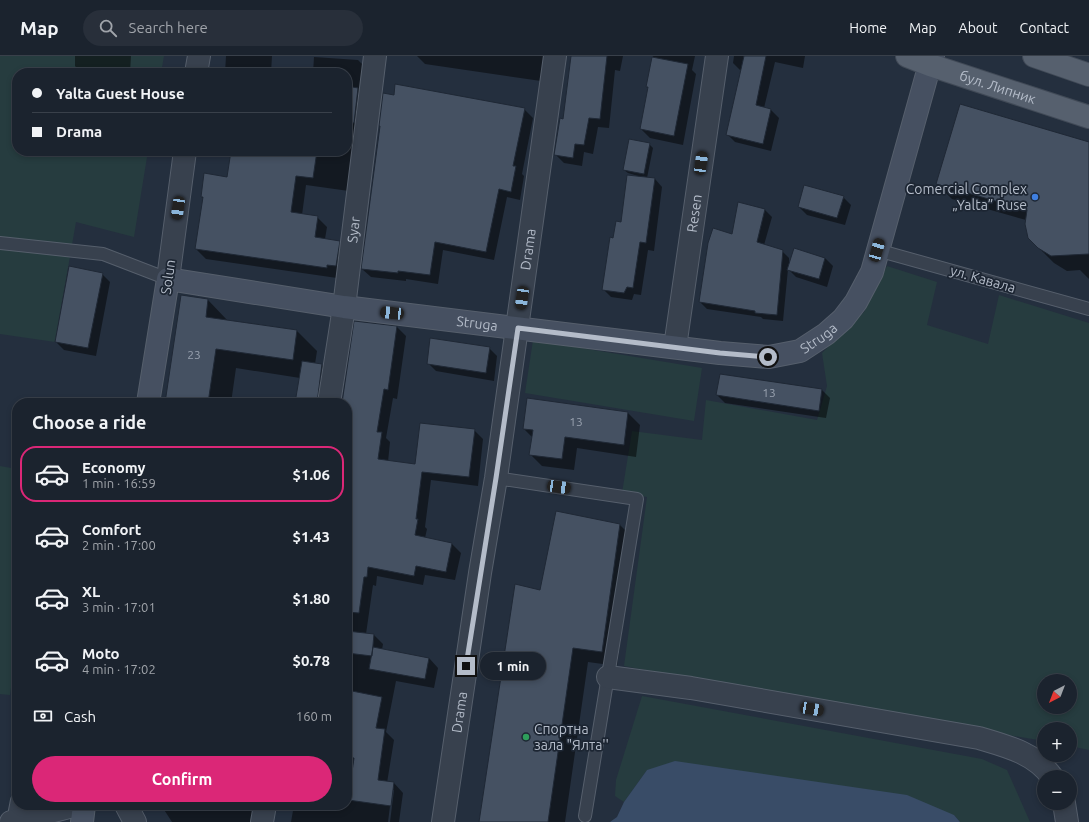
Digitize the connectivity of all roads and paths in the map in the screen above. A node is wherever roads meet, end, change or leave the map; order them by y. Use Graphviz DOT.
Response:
graph roads {
  1 [pos="199,56"];
  2 [pos="375,56"];
  3 [pos="555,56"];
  4 [pos="717,56"];
  5 [pos="907,56"];
  6 [pos="1034,56"];
  7 [pos="932,60"];
  8 [pos="197,68"];
  9 [pos="1089,75"];
  10 [pos="1089,117"];
  11 [pos="184,156"];
  12 [pos="0,243"];
  13 [pos="877,250"];
  14 [pos="168,279"];
  15 [pos="344,307"];
  16 [pos="1089,309"];
  17 [pos="518,328"];
  18 [pos="675,347"];
  19 [pos="149,398"];
  20 [pos="330,398"];
  21 [pos="496,478"];
  22 [pos="608,677"];
  23 [pos="1045,770"];
  24 [pos="46,810"];
  25 [pos="83,810"];
  26 [pos="129,810"];
  27 [pos="264,810"];
  28 [pos="1065,810"];
  29 [pos="14,815"];
  30 [pos="585,816"];
  31 [pos="82,822"];
  32 [pos="135,822"];
  33 [pos="262,822"];
  34 [pos="443,822"];
  35 [pos="1067,822"];
  1 -- 8 [label="street"];
  2 -- 15 [label="street, Syar"];
  3 -- 17 [label="street, Drama"];
  4 -- 18 [label="street, Resen"];
  5 -- 7 [label="main road, бул. Липник"];
  6 -- 9 [label="main road"];
  7 -- 10 [label="main road, бул. Липник"];
  7 -- 13 [label="street, Struga"];
  11 -- 14 [label="street, Solun"];
  12 -- 14 [label="lane"];
  13 -- 16 [label="lane, ул. Кавала"];
  13 -- 18 [label="street, Struga"];
  14 -- 15 [label="street, Struga"];
  14 -- 19 [label="street, Solun"];
  15 -- 17 [label="street, Struga"];
  15 -- 20 [label="street, Syar"];
  17 -- 18 [label="street, Struga"];
  17 -- 21 [label="street, Drama"];
  21 -- 22 [label="lane"];
  21 -- 34 [label="street, Drama"];
  22 -- 23 [label="street"];
  22 -- 30 [label="lane"];
  24 -- 29 [label="street"];
  25 -- 31 [label="street"];
  26 -- 32 [label="street"];
  27 -- 33 [label="street"];
  28 -- 35 [label="street"];
}
